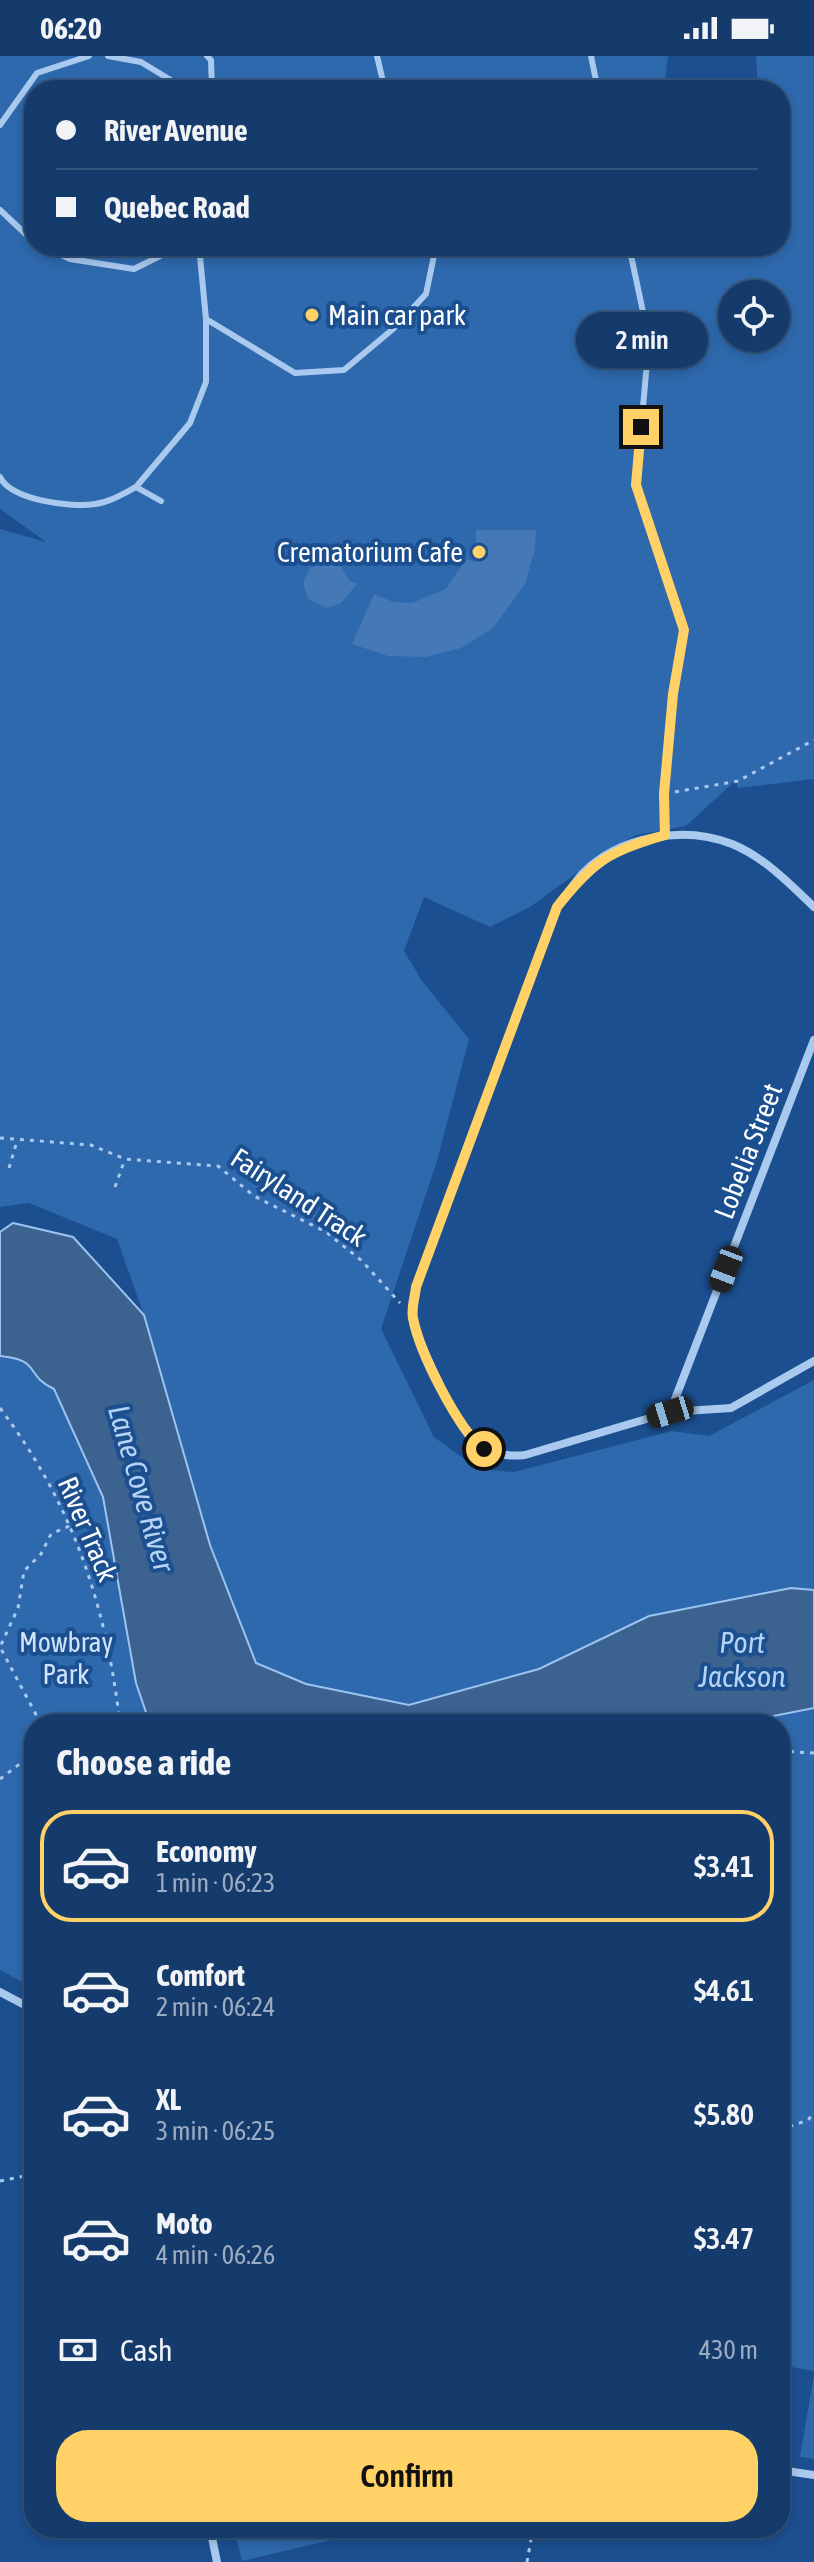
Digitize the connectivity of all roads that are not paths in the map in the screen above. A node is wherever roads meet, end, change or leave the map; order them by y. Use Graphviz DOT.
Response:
graph roads {
  1 [pos="89,56"];
  2 [pos="108,56"];
  3 [pos="207,56"];
  4 [pos="377,56"];
  5 [pos="591,56"];
  6 [pos="32,80"];
  7 [pos="171,80"];
  8 [pos="212,80"];
  9 [pos="383,80"];
  10 [pos="596,80"];
  11 [pos="24,91"];
  12 [pos="0,125"];
  13 [pos="0,210"];
  14 [pos="24,233"];
  15 [pos="64,256"];
  16 [pos="160,256"];
  17 [pos="200,256"];
  18 [pos="434,256"];
  19 [pos="631,256"];
  20 [pos="206,319"];
  21 [pos="0,477"];
  22 [pos="136,487"];
  23 [pos="161,501"];
  24 [pos="665,835"];
  25 [pos="814,907"];
  26 [pos="814,1040"];
  27 [pos="814,1361"];
  28 [pos="670,1412"];
  29 [pos="0,1992"];
  30 [pos="24,2005"];
  31 [pos="790,2471"];
  32 [pos="814,2475"];
  33 [pos="212,2538"];
  34 [pos="217,2562"];
  1 -- 6 [label="lane"];
  2 -- 7 [label="lane"];
  3 -- 8 [label="lane"];
  4 -- 9 [label="lane"];
  5 -- 10 [label="lane"];
  11 -- 12 [label="lane"];
  13 -- 14 [label="lane"];
  15 -- 16 [label="lane"];
  17 -- 20 [label="lane"];
  18 -- 20 [label="lane"];
  19 -- 24 [label="lane"];
  20 -- 22 [label="lane"];
  21 -- 22 [label="lane"];
  22 -- 23 [label="lane"];
  24 -- 25 [label="street"];
  24 -- 28 [label="street"];
  26 -- 28 [label="street, Lobelia Street"];
  27 -- 28 [label="street"];
  29 -- 30 [label="street"];
  31 -- 32 [label="street"];
  33 -- 34 [label="street"];
}
